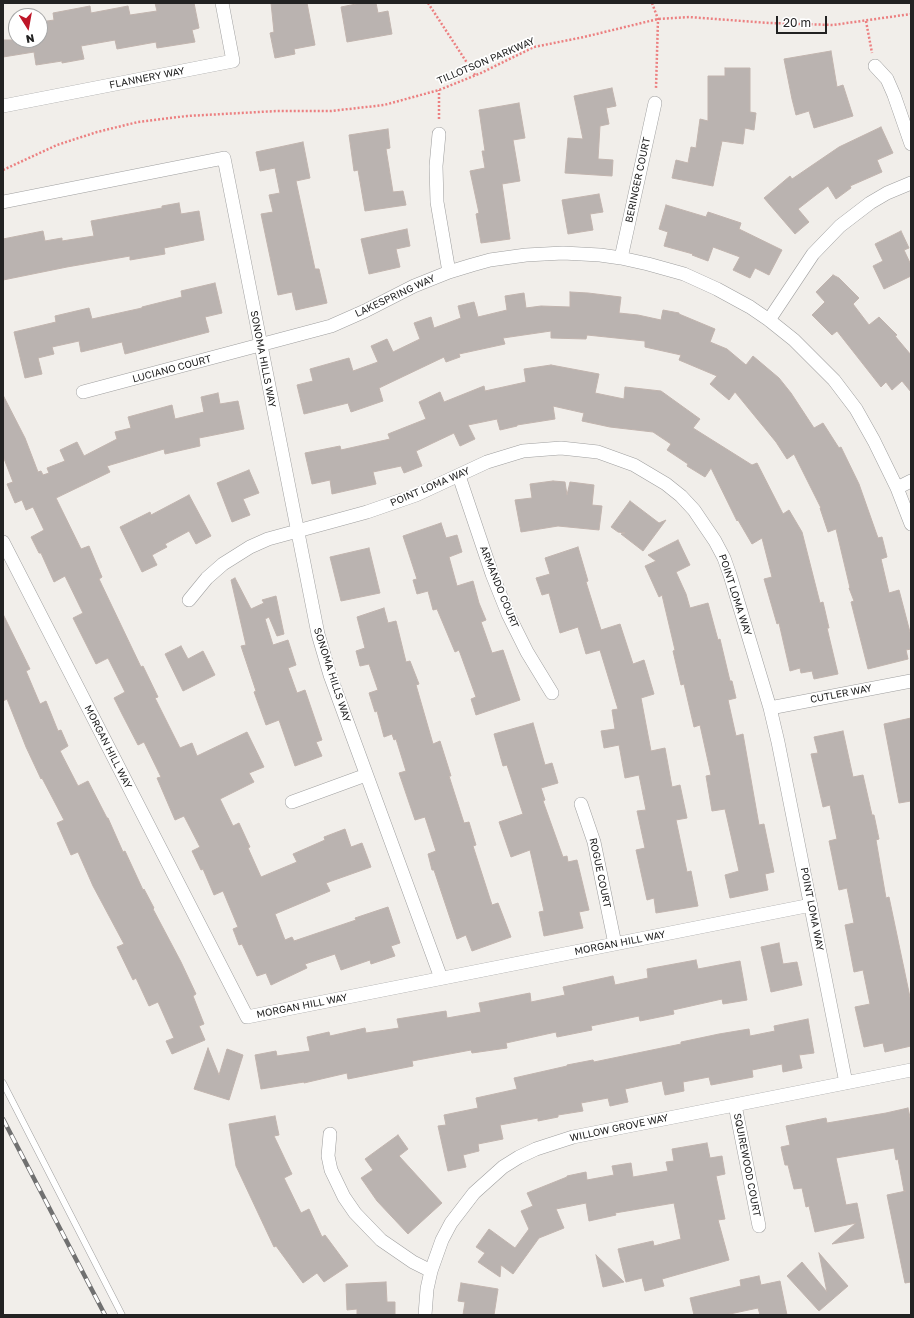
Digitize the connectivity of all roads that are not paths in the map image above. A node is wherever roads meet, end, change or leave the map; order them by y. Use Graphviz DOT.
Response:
graph roads {
  1 [pos="222,3"];
  2 [pos="874,66"];
  3 [pos="655,103"];
  4 [pos="3,106"];
  5 [pos="439,134"];
  6 [pos="911,144"];
  7 [pos="911,183"];
  8 [pos="3,202"];
  9 [pos="621,258"];
  10 [pos="449,272"];
  11 [pos="769,320"];
  12 [pos="260,346"];
  13 [pos="83,392"];
  14 [pos="459,476"];
  15 [pos="911,481"];
  16 [pos="897,488"];
  17 [pos="911,524"];
  18 [pos="297,531"];
  19 [pos="3,542"];
  20 [pos="189,600"];
  21 [pos="911,681"];
  22 [pos="552,693"];
  23 [pos="770,708"];
  24 [pos="366,775"];
  25 [pos="292,802"];
  26 [pos="581,804"];
  27 [pos="811,905"];
  28 [pos="615,944"];
  29 [pos="441,978"];
  30 [pos="911,1070"];
  31 [pos="846,1082"];
  32 [pos="3,1083"];
  33 [pos="735,1105"];
  34 [pos="330,1134"];
  35 [pos="759,1226"];
  36 [pos="431,1271"];
  37 [pos="122,1315"];
  38 [pos="425,1315"];
  1 -- 4 [label="street, FLANNERY WAY"];
  2 -- 6 [label="street"];
  3 -- 9 [label="street, BERINGER COURT"];
  5 -- 10 [label="street"];
  7 -- 11 [label="street"];
  8 -- 12 [label="street, SONOMA HILLS WAY"];
  9 -- 10 [label="street, LAKESPRING WAY"];
  9 -- 11 [label="street, LAKESPRING WAY"];
  10 -- 12 [label="street, LAKESPRING WAY"];
  11 -- 16 [label="street, LAKESPRING WAY"];
  12 -- 13 [label="street, LUCIANO COURT"];
  12 -- 18 [label="street, SONOMA HILLS WAY"];
  14 -- 18 [label="street, POINT LOMA WAY"];
  14 -- 22 [label="street, ARMANDO COURT"];
  14 -- 23 [label="street, POINT LOMA WAY"];
  15 -- 16 [label="street"];
  16 -- 17 [label="street, LAKESPRING WAY"];
  18 -- 20 [label="street, POINT LOMA WAY"];
  18 -- 24 [label="street, SONOMA HILLS WAY"];
  19 -- 29 [label="street, MORGAN HILL WAY"];
  21 -- 23 [label="street, CUTLER WAY"];
  23 -- 27 [label="street, POINT LOMA WAY"];
  24 -- 25 [label="street"];
  24 -- 29 [label="street, SONOMA HILLS WAY"];
  26 -- 28 [label="street, ROGUE COURT"];
  27 -- 28 [label="street, MORGAN HILL WAY"];
  27 -- 31 [label="street, POINT LOMA WAY"];
  28 -- 29 [label="street, MORGAN HILL WAY"];
  30 -- 31 [label="street, WILLOW GROVE WAY"];
  31 -- 33 [label="street, WILLOW GROVE WAY"];
  32 -- 37 [label="lane"];
  33 -- 35 [label="street, SQUIREWOOD COURT"];
  33 -- 36 [label="street, WILLOW GROVE WAY"];
  34 -- 36 [label="street"];
  36 -- 38 [label="street, WILLOW GROVE WAY"];
}
